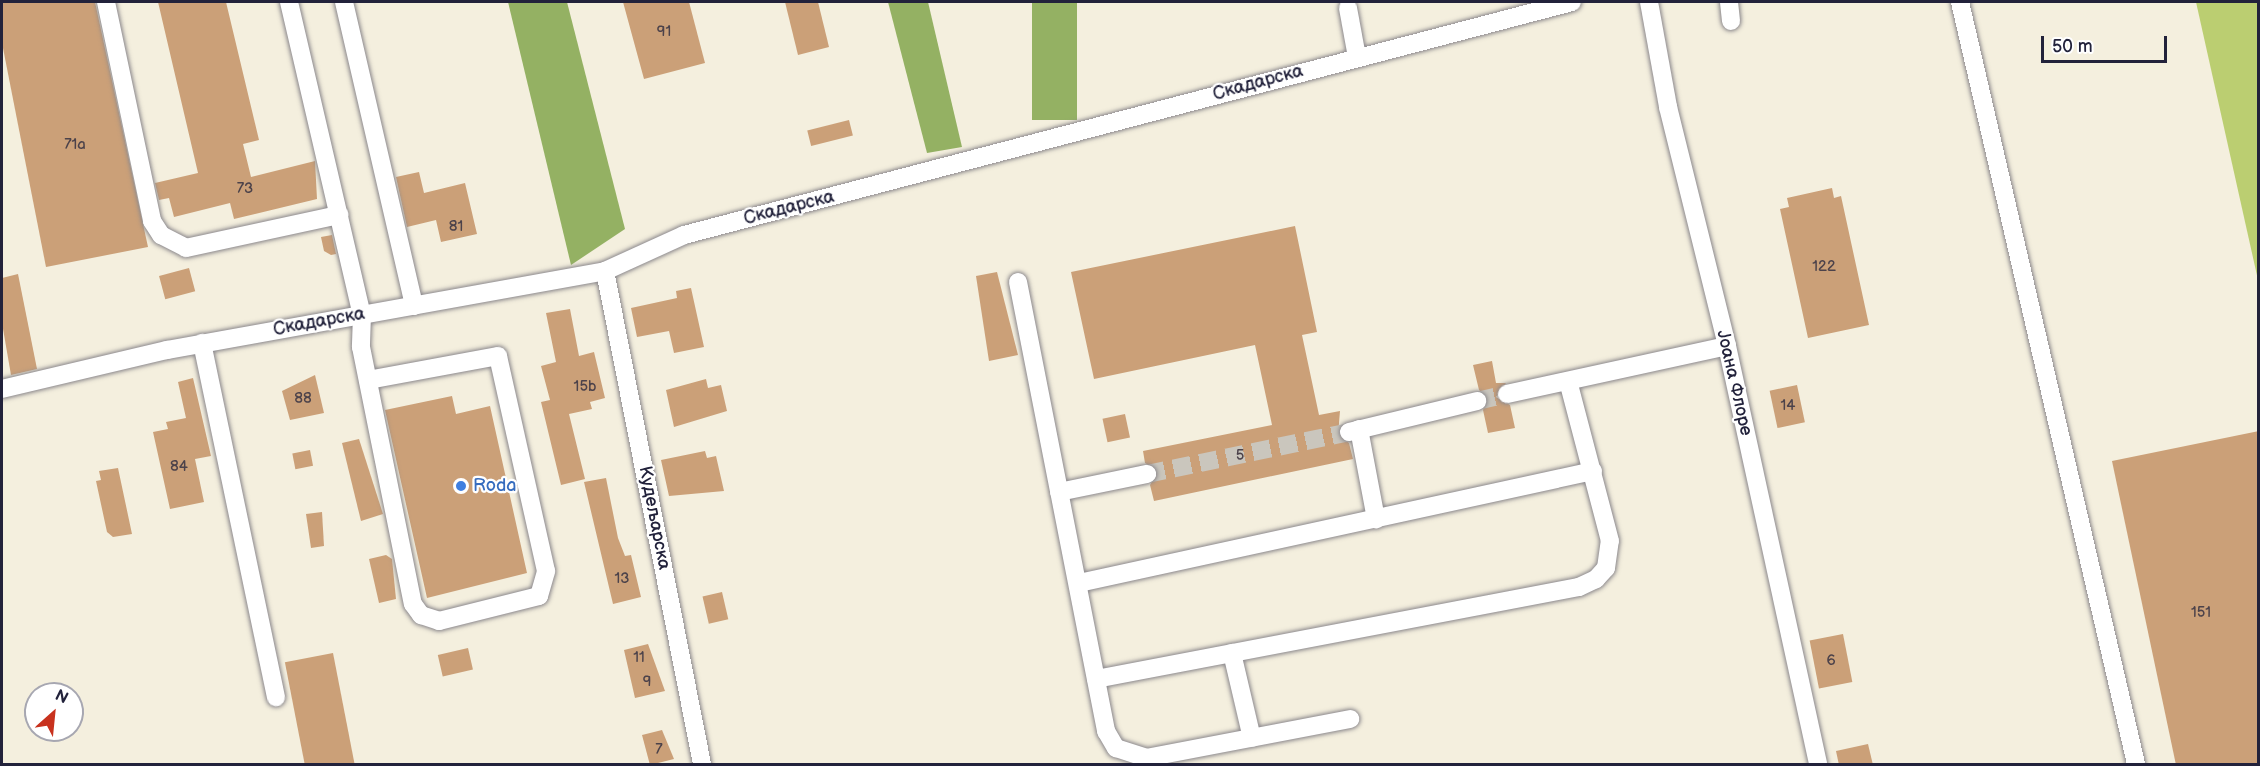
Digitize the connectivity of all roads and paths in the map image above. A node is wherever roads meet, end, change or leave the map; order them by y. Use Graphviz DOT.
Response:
graph roads {
  1 [pos="106,2"];
  2 [pos="289,2"];
  3 [pos="344,2"];
  4 [pos="1572,2"];
  5 [pos="1649,2"];
  6 [pos="1729,2"];
  7 [pos="1960,2"];
  8 [pos="1348,8"];
  9 [pos="1731,21"];
  10 [pos="1357,57"];
  11 [pos="339,215"];
  12 [pos="605,271"];
  13 [pos="1018,282"];
  14 [pos="414,306"];
  15 [pos="362,315"];
  16 [pos="202,343"];
  17 [pos="1727,346"];
  18 [pos="368,380"];
  19 [pos="1568,381"];
  20 [pos="2,389"];
  21 [pos="1508,394"];
  22 [pos="1477,401"];
  23 [pos="1593,471"];
  24 [pos="1147,474"];
  25 [pos="1059,492"];
  26 [pos="1376,519"];
  27 [pos="1079,583"];
  28 [pos="1232,653"];
  29 [pos="1096,679"];
  30 [pos="276,698"];
  31 [pos="1350,719"];
  32 [pos="1252,738"];
  33 [pos="702,765"];
  34 [pos="1818,765"];
  35 [pos="2136,765"];
  1 -- 11 [label="street"];
  2 -- 11 [label="street"];
  3 -- 14 [label="street"];
  4 -- 10 [label="street, Скадарска"];
  5 -- 17 [label="street, Јоана Флоре"];
  6 -- 9 [label="street"];
  7 -- 35 [label="street"];
  8 -- 10 [label="street"];
  10 -- 12 [label="street, Скадарска"];
  11 -- 15 [label="street"];
  12 -- 14 [label="street, Скадарска"];
  12 -- 33 [label="street, Кудељарска"];
  13 -- 25 [label="street"];
  14 -- 15 [label="street, Скадарска"];
  15 -- 16 [label="street, Скадарска"];
  15 -- 18 [label="street"];
  16 -- 20 [label="street, Скадарска"];
  16 -- 30 [label="street"];
  17 -- 19 [label="street"];
  17 -- 34 [label="street, Јоана Флоре"];
  18 -- 18 [label="street"];
  19 -- 21 [label="street"];
  19 -- 23 [label="street"];
  22 -- 26 [label="street"];
  23 -- 26 [label="street"];
  23 -- 28 [label="street"];
  24 -- 25 [label="street"];
  25 -- 27 [label="street"];
  26 -- 27 [label="street"];
  27 -- 29 [label="street"];
  28 -- 29 [label="street"];
  28 -- 32 [label="street"];
  29 -- 32 [label="street"];
  31 -- 32 [label="street"];
}
